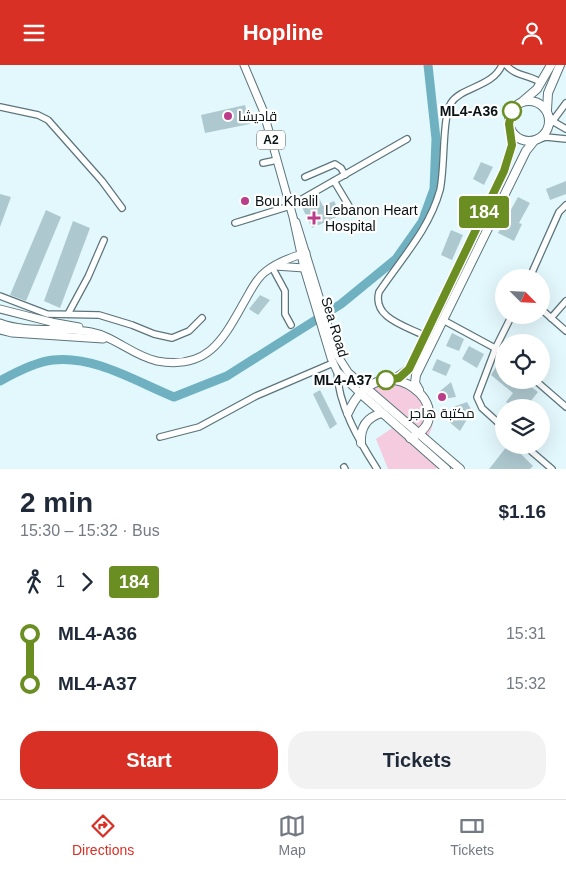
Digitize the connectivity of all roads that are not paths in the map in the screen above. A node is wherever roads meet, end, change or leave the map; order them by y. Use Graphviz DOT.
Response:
graph roads {
  1 [pos="244,65"];
  2 [pos="502,65"];
  3 [pos="506,65"];
  4 [pos="551,65"];
  5 [pos="560,65"];
  6 [pos="541,83"];
  7 [pos="521,102"];
  8 [pos="566,103"];
  9 [pos="0,107"];
  10 [pos="549,118"];
  11 [pos="566,129"];
  12 [pos="511,130"];
  13 [pos="407,139"];
  14 [pos="566,139"];
  15 [pos="535,140"];
  16 [pos="276,160"];
  17 [pos="263,163"];
  18 [pos="345,175"];
  19 [pos="305,177"];
  20 [pos="334,181"];
  21 [pos="566,205"];
  22 [pos="290,206"];
  23 [pos="349,206"];
  24 [pos="122,208"];
  25 [pos="293,217"];
  26 [pos="235,223"];
  27 [pos="104,239"];
  28 [pos="296,240"];
  29 [pos="303,254"];
  30 [pos="282,261"];
  31 [pos="273,266"];
  32 [pos="290,266"];
  33 [pos="304,268"];
  34 [pos="534,269"];
  35 [pos="306,277"];
  36 [pos="0,296"];
  37 [pos="566,301"];
  38 [pos="0,309"];
  39 [pos="68,314"];
  40 [pos="321,315"];
  41 [pos="30,317"];
  42 [pos="202,317"];
  43 [pos="552,318"];
  44 [pos="443,320"];
  45 [pos="51,322"];
  46 [pos="0,323"];
  47 [pos="291,325"];
  48 [pos="0,330"];
  49 [pos="44,331"];
  50 [pos="566,331"];
  51 [pos="55,332"];
  52 [pos="91,332"];
  53 [pos="425,336"];
  54 [pos="106,339"];
  55 [pos="495,346"];
  56 [pos="495,350"];
  57 [pos="333,363"];
  58 [pos="337,371"];
  59 [pos="393,380"];
  60 [pos="545,389"];
  61 [pos="418,391"];
  62 [pos="366,393"];
  63 [pos="566,407"];
  64 [pos="348,413"];
  65 [pos="382,413"];
  66 [pos="495,420"];
  67 [pos="427,426"];
  68 [pos="418,435"];
  69 [pos="160,437"];
  70 [pos="410,438"];
  71 [pos="361,443"];
  72 [pos="435,449"];
  73 [pos="534,454"];
  74 [pos="377,469"];
  75 [pos="446,469"];
  76 [pos="460,469"];
  77 [pos="552,469"];
  1 -- 16 [label="main road, Sea Road / A2"];
  2 -- 53 [label="street"];
  3 -- 6 [label="street"];
  4 -- 6 [label="highway"];
  5 -- 10 [label="highway"];
  6 -- 7 [label="highway"];
  7 -- 10 [label="highway"];
  7 -- 12 [label="highway"];
  8 -- 10 [label="street"];
  9 -- 24 [label="street"];
  10 -- 11 [label="street"];
  10 -- 15 [label="highway"];
  12 -- 15 [label="highway"];
  12 -- 53 [label="highway"];
  13 -- 18 [label="street"];
  14 -- 15 [label="street"];
  15 -- 44 [label="highway"];
  16 -- 17 [label="street"];
  16 -- 22 [label="main road, Sea Road / A2"];
  18 -- 19 [label="street"];
  18 -- 20 [label="street"];
  20 -- 22 [label="street"];
  20 -- 23 [label="street"];
  21 -- 34 [label="street"];
  22 -- 25 [label="main road, Sea Road / A2"];
  22 -- 26 [label="street"];
  25 -- 28 [label="main road, Sea Road / A2"];
  25 -- 29 [label="main road, Sea Road / A2"];
  27 -- 39 [label="street"];
  28 -- 29 [label="main road, Sea Road / A2"];
  28 -- 30 [label="main road"];
  29 -- 30 [label="main road"];
  29 -- 33 [label="main road, Sea Road / A2"];
  29 -- 40 [label="main road, Sea Road / A2"];
  30 -- 31 [label="main road"];
  31 -- 32 [label="main road"];
  31 -- 47 [label="street"];
  31 -- 54 [label="main road"];
  32 -- 33 [label="main road"];
  32 -- 35 [label="main road"];
  33 -- 35 [label="main road, Sea Road / A2"];
  35 -- 40 [label="main road, Sea Road / A2"];
  36 -- 39 [label="street"];
  37 -- 43 [label="street"];
  38 -- 41 [label="main road"];
  39 -- 42 [label="street"];
  40 -- 57 [label="main road, Sea Road / A2"];
  40 -- 62 [label="main road, Sea Road / A2"];
  41 -- 45 [label="main road"];
  41 -- 49 [label="main road"];
  43 -- 50 [label="street"];
  44 -- 55 [label="street"];
  44 -- 61 [label="highway"];
  45 -- 51 [label="main road"];
  45 -- 52 [label="main road"];
  46 -- 49 [label="main road"];
  48 -- 49 [label="main road"];
  49 -- 51 [label="main road"];
  51 -- 52 [label="main road"];
  51 -- 54 [label="main road"];
  52 -- 54 [label="main road"];
  53 -- 59 [label="highway"];
  56 -- 66 [label="street"];
  57 -- 58 [label="main road, Sea Road / A2"];
  57 -- 69 [label="street"];
  58 -- 62 [label="main road, Sea Road / A2"];
  58 -- 64 [label="street"];
  59 -- 61 [label="highway"];
  59 -- 62 [label="highway"];
  60 -- 63 [label="street"];
  61 -- 67 [label="highway"];
  62 -- 64 [label="highway"];
  62 -- 65 [label="highway, Sea Road / A2"];
  62 -- 68 [label="highway, A2"];
  64 -- 71 [label="street"];
  65 -- 70 [label="highway, Sea Road / A2"];
  65 -- 71 [label="highway"];
  67 -- 68 [label="highway"];
  67 -- 72 [label="highway"];
  68 -- 70 [label="highway"];
  68 -- 72 [label="highway, A2"];
  70 -- 75 [label="highway, A2"];
  71 -- 74 [label="street"];
  72 -- 76 [label="highway, A2"];
  73 -- 77 [label="street"];
}
